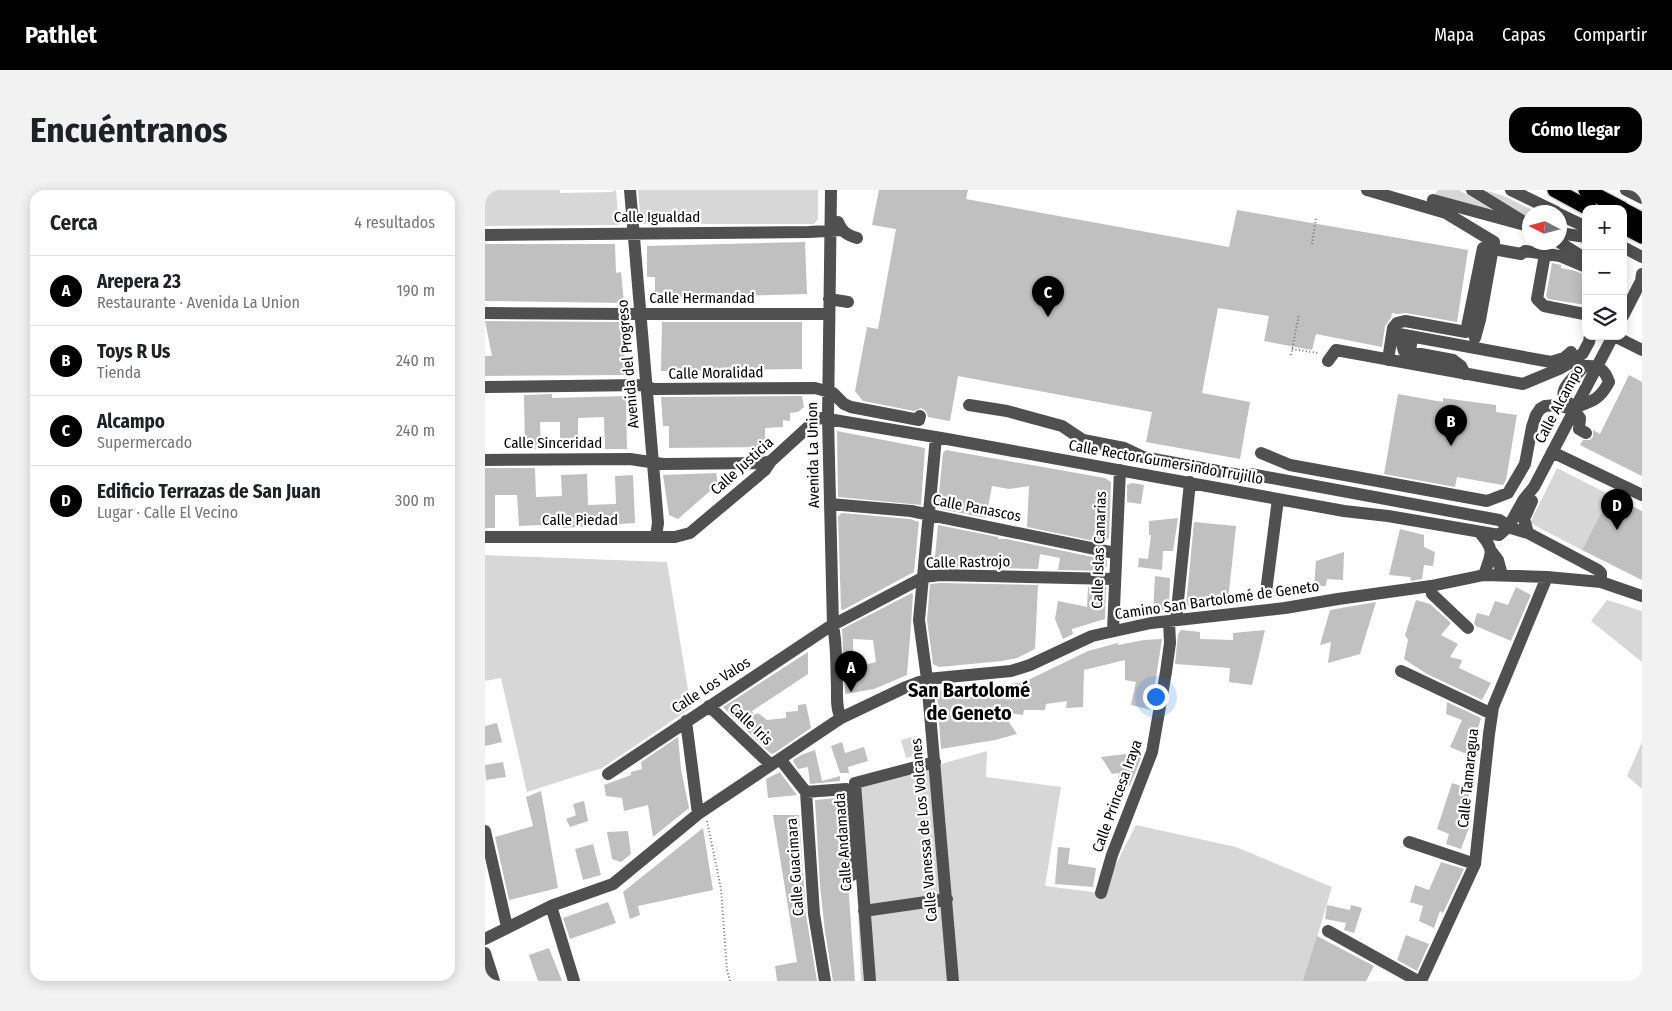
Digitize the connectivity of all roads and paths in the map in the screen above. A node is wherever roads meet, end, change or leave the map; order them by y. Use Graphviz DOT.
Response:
graph roads {
  1 [pos="630,190"];
  2 [pos="831,190"];
  3 [pos="838,190"];
  4 [pos="1367,190"];
  5 [pos="1472,190"];
  6 [pos="1511,190"];
  7 [pos="1555,190"];
  8 [pos="1586,190"];
  9 [pos="1626,190"];
  10 [pos="1642,198"];
  11 [pos="1433,200"];
  12 [pos="1542,205"];
  13 [pos="1583,205"];
  14 [pos="1614,205"];
  15 [pos="1627,212"];
  16 [pos="1317,218"];
  17 [pos="1567,218"];
  18 [pos="1642,220"];
  19 [pos="1522,221"];
  20 [pos="1522,223"];
  21 [pos="1582,225"];
  22 [pos="1627,228"];
  23 [pos="836,231"];
  24 [pos="634,234"];
  25 [pos="1567,234"];
  26 [pos="485,235"];
  27 [pos="1582,236"];
  28 [pos="1642,236"];
  29 [pos="857,238"];
  30 [pos="1312,244"];
  31 [pos="1567,247"];
  32 [pos="1483,248"];
  33 [pos="1627,249"];
  34 [pos="1499,250"];
  35 [pos="1545,254"];
  36 [pos="1582,256"];
  37 [pos="1642,257"];
  38 [pos="1582,265"];
  39 [pos="1642,279"];
  40 [pos="829,299"];
  41 [pos="848,302"];
  42 [pos="1627,308"];
  43 [pos="485,313"];
  44 [pos="640,314"];
  45 [pos="829,314"];
  46 [pos="1299,314"];
  47 [pos="1582,314"];
  48 [pos="1401,333"];
  49 [pos="1475,338"];
  50 [pos="1582,340"];
  51 [pos="1589,340"];
  52 [pos="1610,340"];
  53 [pos="1621,340"];
  54 [pos="1642,350"];
  55 [pos="1291,355"];
  56 [pos="1389,356"];
  57 [pos="1328,361"];
  58 [pos="1591,366"];
  59 [pos="1465,374"];
  60 [pos="1523,384"];
  61 [pos="646,385"];
  62 [pos="485,387"];
  63 [pos="828,393"];
  64 [pos="969,405"];
  65 [pos="1550,406"];
  66 [pos="1575,408"];
  67 [pos="920,416"];
  68 [pos="823,419"];
  69 [pos="1567,423"];
  70 [pos="808,429"];
  71 [pos="828,433"];
  72 [pos="1586,433"];
  73 [pos="936,436"];
  74 [pos="1552,452"];
  75 [pos="1261,453"];
  76 [pos="485,460"];
  77 [pos="771,461"];
  78 [pos="652,462"];
  79 [pos="741,464"];
  80 [pos="1120,470"];
  81 [pos="1190,482"];
  82 [pos="1534,487"];
  83 [pos="741,491"];
  84 [pos="1642,495"];
  85 [pos="1278,499"];
  86 [pos="830,504"];
  87 [pos="928,514"];
  88 [pos="1509,526"];
  89 [pos="1480,533"];
  90 [pos="1528,533"];
  91 [pos="1499,535"];
  92 [pos="656,536"];
  93 [pos="485,537"];
  94 [pos="675,537"];
  95 [pos="1491,552"];
  96 [pos="1115,553"];
  97 [pos="1484,575"];
  98 [pos="1502,575"];
  99 [pos="924,577"];
  100 [pos="1547,577"];
  101 [pos="1115,578"];
  102 [pos="1601,582"];
  103 [pos="1431,586"];
  104 [pos="1266,592"];
  105 [pos="1642,596"];
  106 [pos="1173,620"];
  107 [pos="833,626"];
  108 [pos="1468,628"];
  109 [pos="1113,631"];
  110 [pos="1401,671"];
  111 [pos="927,680"];
  112 [pos="709,706"];
  113 [pos="1493,714"];
  114 [pos="841,718"];
  115 [pos="686,721"];
  116 [pos="775,762"];
  117 [pos="935,762"];
  118 [pos="607,774"];
  119 [pos="806,792"];
  120 [pos="701,811"];
  121 [pos="485,830"];
  122 [pos="1409,842"];
  123 [pos="1475,864"];
  124 [pos="852,875"];
  125 [pos="1101,893"];
  126 [pos="947,899"];
  127 [pos="551,906"];
  128 [pos="864,911"];
  129 [pos="507,927"];
  130 [pos="1328,931"];
  131 [pos="485,939"];
  132 [pos="485,953"];
  133 [pos="494,981"];
  134 [pos="574,981"];
  135 [pos="729,981"];
  136 [pos="825,981"];
  137 [pos="870,981"];
  138 [pos="953,981"];
  139 [pos="1419,981"];
  1 -- 24 [label="street, Avenida del Progreso"];
  2 -- 23 [label="street, Avenida La Union"];
  3 -- 23 [label="street"];
  4 -- 49 [label="street"];
  5 -- 19 [label="street"];
  6 -- 12 [label="street"];
  7 -- 13 [label="highway"];
  8 -- 14 [label="highway"];
  9 -- 10 [label="street"];
  11 -- 20 [label="street"];
  15 -- 18 [label="highway"];
  16 -- 30 [label="path"];
  17 -- 21 [label="street"];
  22 -- 28 [label="highway"];
  23 -- 24 [label="street, Calle Igualdad"];
  23 -- 29 [label="street"];
  23 -- 40 [label="street, Avenida La Union"];
  24 -- 26 [label="street, Calle Igualdad"];
  24 -- 44 [label="street, Avenida del Progreso"];
  25 -- 27 [label="street"];
  31 -- 36 [label="street"];
  32 -- 48 [label="street"];
  33 -- 37 [label="street"];
  34 -- 35 [label="street"];
  35 -- 38 [label="street"];
  35 -- 47 [label="street"];
  39 -- 42 [label="street"];
  40 -- 41 [label="street"];
  40 -- 45 [label="street, Avenida La Union"];
  43 -- 44 [label="street, Calle Hermandad"];
  44 -- 45 [label="street, Calle Hermandad"];
  44 -- 61 [label="street, Avenida del Progreso"];
  45 -- 63 [label="street, Avenida La Union"];
  46 -- 55 [label="path"];
  48 -- 50 [label="street"];
  48 -- 56 [label="street"];
  48 -- 59 [label="street"];
  51 -- 60 [label="street"];
  52 -- 58 [label="street, Calle Alcampo"];
  53 -- 54 [label="street"];
  56 -- 57 [label="street"];
  56 -- 59 [label="street"];
  58 -- 60 [label="street"];
  58 -- 66 [label="street, Calle Alcampo"];
  58 -- 66 [label="street"];
  58 -- 66 [label="street"];
  59 -- 60 [label="street"];
  61 -- 62 [label="street, Calle Moralidad"];
  61 -- 63 [label="street, Calle Moralidad"];
  61 -- 78 [label="street, Avenida del Progreso"];
  63 -- 67 [label="street"];
  63 -- 68 [label="street, Avenida La Union"];
  64 -- 88 [label="street"];
  65 -- 66 [label="street"];
  65 -- 69 [label="street"];
  65 -- 75 [label="street"];
  66 -- 69 [label="street, Calle Alcampo"];
  66 -- 72 [label="street"];
  68 -- 70 [label="street, Calle Justicia"];
  68 -- 71 [label="street, Avenida La Union"];
  68 -- 73 [label="street, Calle Rector Gumersindo Trujillo"];
  69 -- 74 [label="street, Calle Alcampo"];
  70 -- 71 [label="street"];
  70 -- 77 [label="street, Calle Justicia"];
  71 -- 86 [label="street, Avenida La Union"];
  73 -- 80 [label="street, Calle Rector Gumersindo Trujillo"];
  73 -- 87 [label="street, Calle Vanessa de Los Volcanes"];
  74 -- 82 [label="street, Calle Alcampo"];
  74 -- 84 [label="street"];
  76 -- 78 [label="street, Calle Sinceridad"];
  77 -- 79 [label="street, Calle Sinceridad"];
  77 -- 83 [label="street, Calle Justicia"];
  78 -- 79 [label="street, Calle Sinceridad"];
  78 -- 92 [label="street, Avenida del Progreso"];
  79 -- 83 [label="street"];
  80 -- 81 [label="street, Calle Rector Gumersindo Trujillo"];
  80 -- 96 [label="street, Calle Islas Canarias"];
  81 -- 85 [label="street, Calle Rector Gumersindo Trujillo"];
  81 -- 106 [label="street, Calle Princesa Iraya"];
  82 -- 88 [label="street, Calle Alcampo"];
  82 -- 90 [label="street, Calle Alcampo"];
  83 -- 94 [label="street, Calle Justicia"];
  85 -- 89 [label="street, Calle Rector Gumersindo Trujillo"];
  85 -- 104 [label="street"];
  86 -- 87 [label="street, Calle Panascos"];
  86 -- 107 [label="street, Avenida La Union"];
  87 -- 96 [label="street, Calle Panascos"];
  87 -- 99 [label="street, Calle Vanessa de Los Volcanes"];
  88 -- 90 [label="street"];
  88 -- 91 [label="street, Calle Alcampo"];
  89 -- 91 [label="street, Calle Rector Gumersindo Trujillo"];
  89 -- 95 [label="street"];
  90 -- 102 [label="street"];
  92 -- 93 [label="street, Calle Piedad"];
  92 -- 94 [label="street, Calle Piedad"];
  95 -- 97 [label="street"];
  95 -- 98 [label="street"];
  96 -- 101 [label="street, Calle Islas Canarias"];
  97 -- 98 [label="street, Camino San Bartolomé de Geneto"];
  97 -- 103 [label="street, Camino San Bartolomé de Geneto"];
  98 -- 100 [label="street, Camino San Bartolomé de Geneto"];
  99 -- 101 [label="street, Calle Rastrojo"];
  99 -- 107 [label="street, Calle Rastrojo"];
  99 -- 111 [label="street, Calle Vanessa de Los Volcanes"];
  100 -- 102 [label="street, Camino San Bartolomé de Geneto"];
  100 -- 113 [label="street, Calle Tamaragua"];
  101 -- 109 [label="street, Calle Islas Canarias"];
  102 -- 105 [label="street, Camino San Bartolomé de Geneto"];
  103 -- 106 [label="street, Camino San Bartolomé de Geneto"];
  103 -- 108 [label="street"];
  106 -- 109 [label="street, Camino San Bartolomé de Geneto"];
  106 -- 125 [label="street, Calle Princesa Iraya"];
  107 -- 112 [label="street, Calle Los Valos"];
  107 -- 114 [label="street, Avenida La Union"];
  109 -- 111 [label="street, Camino San Bartolomé de Geneto"];
  110 -- 113 [label="street"];
  111 -- 114 [label="street, Camino San Bartolomé de Geneto"];
  111 -- 117 [label="street, Calle Vanessa de Los Volcanes"];
  112 -- 115 [label="street, Calle Los Valos"];
  112 -- 116 [label="street, Calle Iris"];
  113 -- 123 [label="street, Calle Tamaragua"];
  114 -- 116 [label="street, Camino San Bartolomé de Geneto"];
  115 -- 118 [label="street, Calle Los Valos"];
  115 -- 120 [label="street"];
  116 -- 119 [label="street"];
  116 -- 120 [label="street, Camino San Bartolomé de Geneto"];
  117 -- 126 [label="street, Calle Vanessa de Los Volcanes"];
  117 -- 128 [label="street, Calle Andamada"];
  119 -- 124 [label="street"];
  119 -- 136 [label="street, Calle Guacimara"];
  120 -- 127 [label="street, Camino San Bartolomé de Geneto"];
  120 -- 135 [label="path"];
  121 -- 129 [label="street"];
  122 -- 123 [label="street"];
  123 -- 139 [label="street, Calle Tamaragua"];
  126 -- 128 [label="street"];
  126 -- 138 [label="street, Calle Vanessa de Los Volcanes"];
  127 -- 129 [label="street, Camino San Bartolomé de Geneto"];
  127 -- 134 [label="street"];
  128 -- 137 [label="street, Calle Andamada"];
  129 -- 131 [label="street, Camino San Bartolomé de Geneto"];
  130 -- 139 [label="street"];
  132 -- 133 [label="street"];
}
